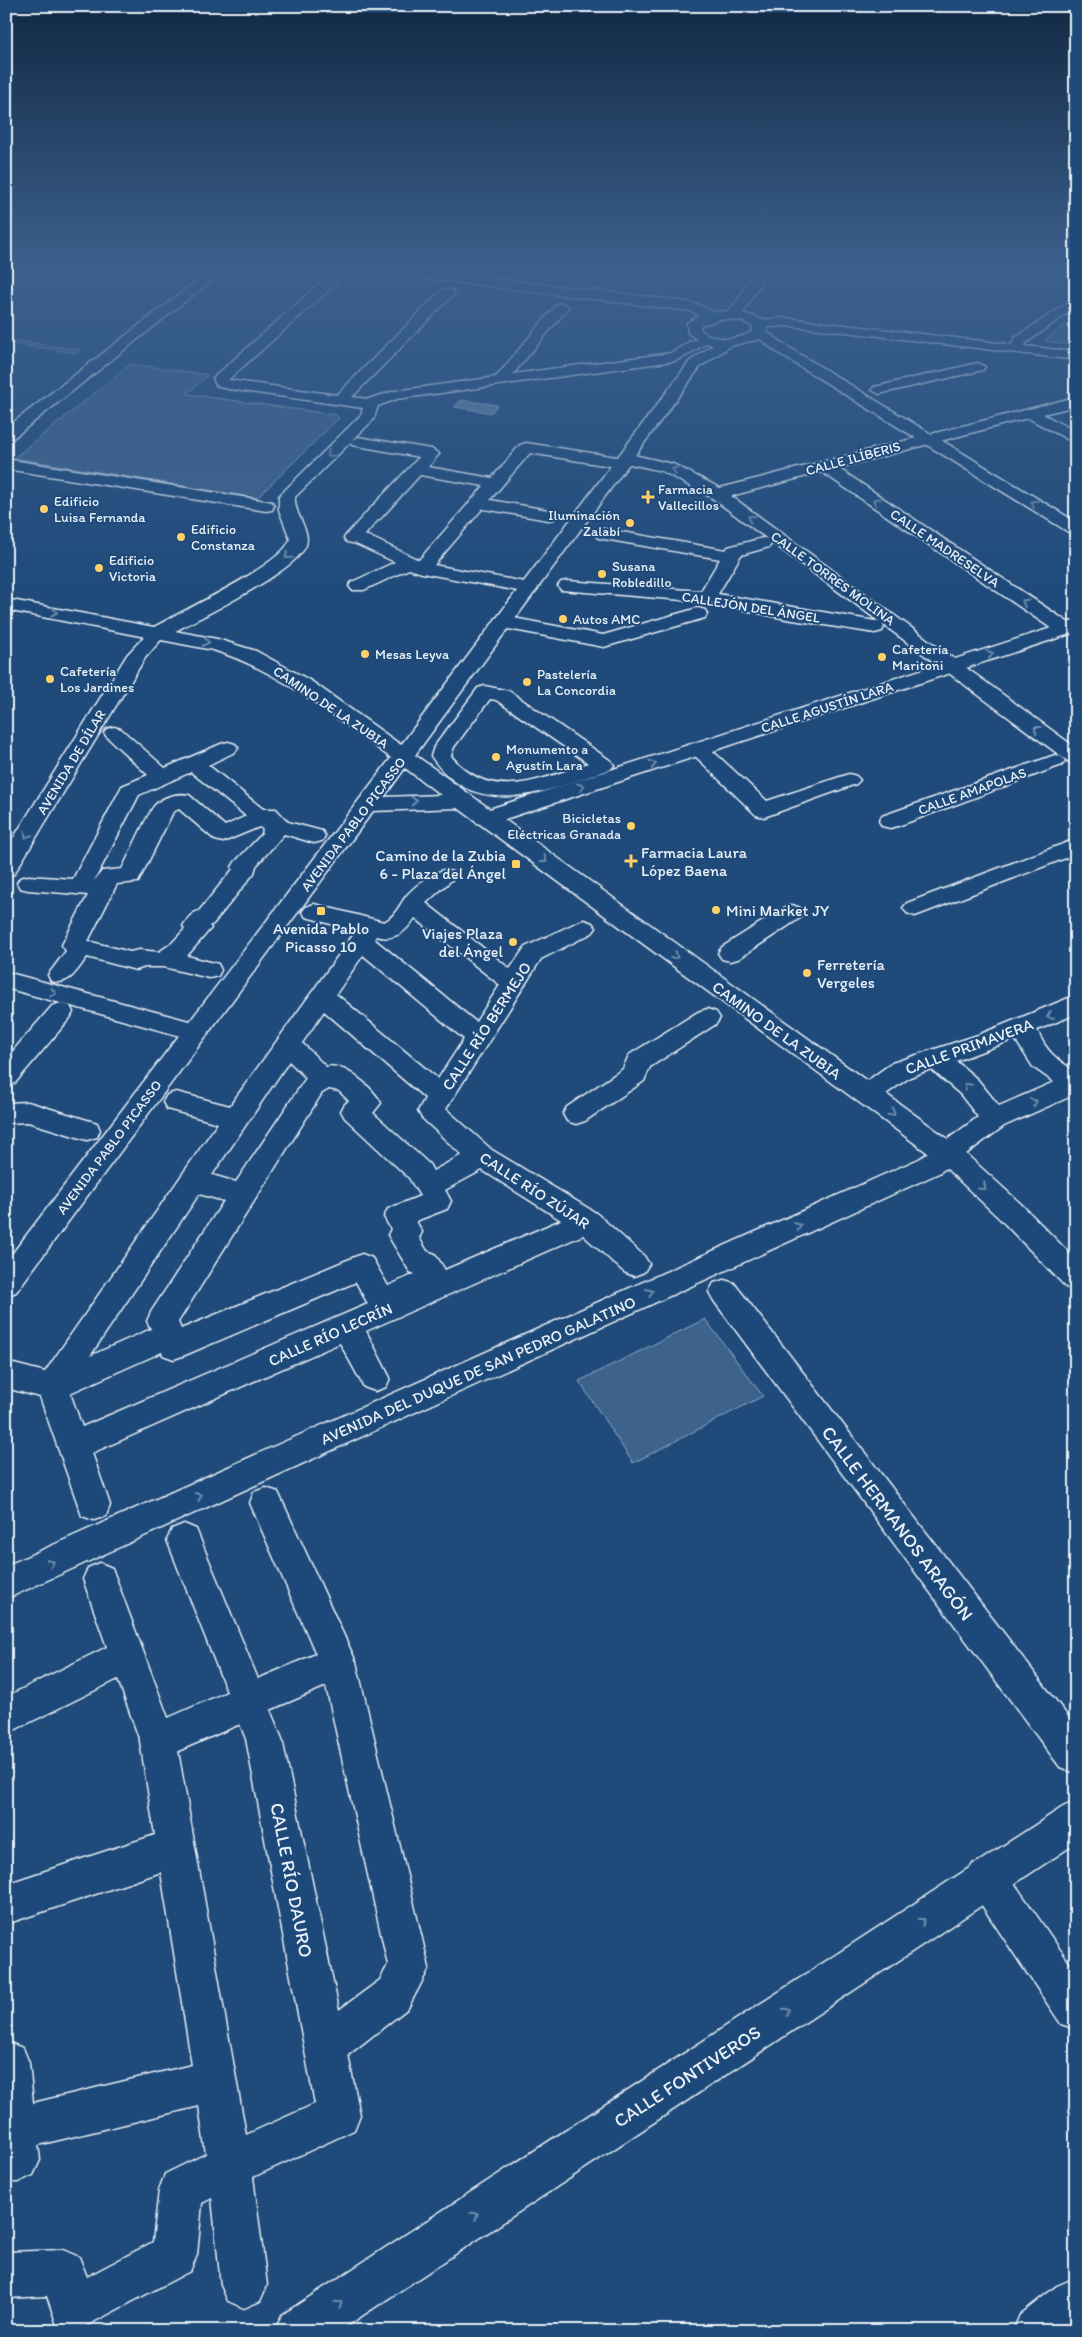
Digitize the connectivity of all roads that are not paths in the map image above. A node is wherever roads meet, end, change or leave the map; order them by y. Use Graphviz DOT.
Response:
graph roads {
  1 [pos="80,378"];
  2 [pos="220,378"];
  3 [pos="363,378"];
  4 [pos="503,378"];
  5 [pos="527,378"];
  6 [pos="685,378"];
  7 [pos="829,378"];
  8 [pos="930,378"];
  9 [pos="500,382"];
  10 [pos="879,390"];
  11 [pos="341,400"];
  12 [pos="1076,401"];
  13 [pos="368,404"];
  14 [pos="1030,413"];
  15 [pos="6,436"];
  16 [pos="1076,438"];
  17 [pos="928,439"];
  18 [pos="358,442"];
  19 [pos="624,461"];
  20 [pos="6,464"];
  21 [pos="824,466"];
  22 [pos="416,470"];
  23 [pos="495,484"];
  24 [pos="718,494"];
  25 [pos="479,503"];
  26 [pos="266,506"];
  27 [pos="548,515"];
  28 [pos="1076,529"];
  29 [pos="604,534"];
  30 [pos="763,543"];
  31 [pos="731,556"];
  32 [pos="416,565"];
  33 [pos="358,586"];
  34 [pos="567,586"];
  35 [pos="530,588"];
  36 [pos="707,597"];
  37 [pos="6,604"];
  38 [pos="698,614"];
  39 [pos="503,622"];
  40 [pos="875,627"];
  41 [pos="1065,629"];
  42 [pos="158,633"];
  43 [pos="1076,647"];
  44 [pos="952,666"];
  45 [pos="114,733"];
  46 [pos="228,748"];
  47 [pos="699,749"];
  48 [pos="589,752"];
  49 [pos="404,757"];
  50 [pos="1065,760"];
  51 [pos="193,763"];
  52 [pos="155,780"];
  53 [pos="849,780"];
  54 [pos="462,800"];
  55 [pos="174,804"];
  56 [pos="366,805"];
  57 [pos="485,818"];
  58 [pos="890,821"];
  59 [pos="268,822"];
  60 [pos="314,836"];
  61 [pos="1076,846"];
  62 [pos="6,869"];
  63 [pos="444,877"];
  64 [pos="28,883"];
  65 [pos="80,888"];
  66 [pos="103,889"];
  67 [pos="413,905"];
  68 [pos="915,908"];
  69 [pos="314,912"];
  70 [pos="792,913"];
  71 [pos="584,928"];
  72 [pos="366,933"];
  73 [pos="82,947"];
  74 [pos="730,953"];
  75 [pos="165,959"];
  76 [pos="210,970"];
  77 [pos="60,975"];
  78 [pos="6,980"];
  79 [pos="514,984"];
  80 [pos="323,996"];
  81 [pos="1076,1004"];
  82 [pos="61,1012"];
  83 [pos="707,1018"];
  84 [pos="1024,1027"];
  85 [pos="196,1031"];
  86 [pos="478,1037"];
  87 [pos="289,1045"];
  88 [pos="935,1058"];
  89 [pos="6,1076"];
  90 [pos="323,1080"];
  91 [pos="1076,1082"];
  92 [pos="867,1094"];
  93 [pos="440,1096"];
  94 [pos="176,1102"];
  95 [pos="6,1113"];
  96 [pos="576,1114"];
  97 [pos="236,1118"];
  98 [pos="995,1119"];
  99 [pos="87,1130"];
  100 [pos="948,1153"];
  101 [pos="482,1157"];
  102 [pos="193,1181"];
  103 [pos="428,1187"];
  104 [pos="243,1195"];
  105 [pos="586,1221"];
  106 [pos="634,1264"];
  107 [pos="1076,1279"];
  108 [pos="6,1284"];
  109 [pos="724,1292"];
  110 [pos="348,1326"];
  111 [pos="169,1335"];
  112 [pos="6,1375"];
  113 [pos="375,1378"];
  114 [pos="52,1387"];
  115 [pos="74,1446"];
  116 [pos="266,1503"];
  117 [pos="94,1505"];
  118 [pos="184,1540"];
  119 [pos="100,1579"];
  120 [pos="6,1583"];
  121 [pos="127,1656"];
  122 [pos="338,1662"];
  123 [pos="250,1701"];
  124 [pos="6,1716"];
  125 [pos="158,1741"];
  126 [pos="1073,1754"];
  127 [pos="1076,1820"];
  128 [pos="175,1848"];
  129 [pos="987,1878"];
  130 [pos="6,1904"];
  131 [pos="1076,2009"];
  132 [pos="326,2046"];
  133 [pos="6,2063"];
  134 [pos="214,2081"];
  135 [pos="9,2141"];
  136 [pos="230,2165"];
  137 [pos="6,2275"];
  138 [pos="244,2285"];
  139 [pos="1073,2302"];
  140 [pos="298,2331"];
  141 [pos="1036,2331"];
  1 -- 15 [label="street"];
  2 -- 11 [label="street"];
  3 -- 11 [label="street"];
  4 -- 9 [label="street"];
  5 -- 9 [label="street"];
  6 -- 19 [label="street, AVENIDA PABLO PICASSO"];
  7 -- 17 [label="street"];
  8 -- 10 [label="street"];
  9 -- 13 [label="street"];
  11 -- 13 [label="street"];
  12 -- 14 [label="street, CALLE ILÍBERIS"];
  13 -- 42 [label="street, AVENIDA DE DÍLAR, one-way"];
  14 -- 16 [label="street"];
  14 -- 17 [label="street, CALLE ILÍBERIS"];
  17 -- 21 [label="street, CALLE ILÍBERIS"];
  28 -- 17 [label="street, one-way"];
  18 -- 22 [label="street"];
  19 -- 23 [label="street, CALLE TORRES MOLINA"];
  24 -- 19 [label="street, CALLE TORRES MOLINA, one-way"];
  19 -- 35 [label="street, AVENIDA PABLO PICASSO"];
  20 -- 26 [label="street"];
  21 -- 24 [label="street, CALLE ILÍBERIS"];
  41 -- 21 [label="street, CALLE MADRESELVA, one-way"];
  22 -- 23 [label="street"];
  22 -- 32 [label="street"];
  23 -- 25 [label="street"];
  44 -- 24 [label="street, CALLE TORRES MOLINA, one-way"];
  25 -- 27 [label="street"];
  25 -- 32 [label="street"];
  29 -- 31 [label="street"];
  30 -- 31 [label="street"];
  31 -- 36 [label="street"];
  32 -- 33 [label="street"];
  32 -- 35 [label="street"];
  34 -- 36 [label="street, CALLEJÓN DEL ÁNGEL"];
  35 -- 39 [label="street, AVENIDA PABLO PICASSO"];
  36 -- 40 [label="street, CALLEJÓN DEL ÁNGEL"];
  37 -- 42 [label="street, CAMINO DE LA ZUBIA, one-way"];
  38 -- 39 [label="street"];
  39 -- 49 [label="street, AVENIDA PABLO PICASSO"];
  41 -- 43 [label="street, CALLE MADRESELVA"];
  44 -- 41 [label="street, CALLE AGUSTÍN LARA, one-way"];
  42 -- 49 [label="street, CAMINO DE LA ZUBIA, one-way"];
  42 -- 62 [label="street, AVENIDA DE DÍLAR, one-way"];
  44 -- 47 [label="street, CALLE AGUSTÍN LARA"];
  50 -- 44 [label="street, CALLE TORRES MOLINA, one-way"];
  45 -- 52 [label="street"];
  46 -- 51 [label="street"];
  47 -- 53 [label="street"];
  57 -- 47 [label="street, CALLE AGUSTÍN LARA, one-way"];
  48 -- 48 [label="street"];
  49 -- 54 [label="street, CAMINO DE LA ZUBIA"];
  49 -- 56 [label="street, AVENIDA PABLO PICASSO"];
  50 -- 58 [label="street, CALLE AMAPOLAS"];
  51 -- 52 [label="street"];
  51 -- 59 [label="street"];
  52 -- 55 [label="street"];
  52 -- 65 [label="street"];
  56 -- 54 [label="street, one-way"];
  54 -- 57 [label="street, CAMINO DE LA ZUBIA"];
  55 -- 59 [label="street"];
  55 -- 66 [label="street"];
  56 -- 85 [label="street, AVENIDA PABLO PICASSO"];
  57 -- 92 [label="street, CAMINO DE LA ZUBIA, one-way"];
  59 -- 60 [label="street"];
  59 -- 75 [label="street"];
  61 -- 68 [label="street"];
  63 -- 67 [label="street"];
  64 -- 65 [label="street"];
  65 -- 66 [label="street"];
  66 -- 73 [label="street"];
  67 -- 72 [label="street"];
  67 -- 79 [label="street"];
  69 -- 72 [label="street"];
  70 -- 74 [label="street"];
  71 -- 79 [label="street, CALLE RÍO BERMEJO"];
  72 -- 80 [label="street"];
  72 -- 86 [label="street"];
  73 -- 75 [label="street"];
  73 -- 77 [label="street"];
  75 -- 76 [label="street"];
  78 -- 85 [label="street, one-way"];
  79 -- 86 [label="street, CALLE RÍO BERMEJO"];
  80 -- 87 [label="street"];
  80 -- 93 [label="street"];
  81 -- 84 [label="street, CALLE PRIMAVERA, one-way"];
  82 -- 89 [label="street"];
  83 -- 96 [label="street, CAMINO DE LA ZUBIA"];
  84 -- 88 [label="street, CALLE PRIMAVERA"];
  84 -- 91 [label="street"];
  85 -- 108 [label="street, AVENIDA PABLO PICASSO"];
  86 -- 93 [label="street, CALLE RÍO BERMEJO"];
  87 -- 90 [label="street"];
  87 -- 97 [label="street"];
  88 -- 92 [label="street, CALLE PRIMAVERA"];
  98 -- 88 [label="street, one-way"];
  90 -- 103 [label="street"];
  90 -- 104 [label="street"];
  98 -- 91 [label="street, one-way"];
  92 -- 100 [label="street, CAMINO DE LA ZUBIA, one-way"];
  93 -- 101 [label="street, CALLE RÍO ZÚJAR"];
  94 -- 97 [label="street"];
  95 -- 99 [label="street"];
  97 -- 102 [label="street"];
  98 -- 100 [label="street"];
  100 -- 107 [label="street, CAMINO DE LA ZUBIA, one-way"];
  120 -- 100 [label="street, AVENIDA DEL DUQUE DE SAN PEDRO GALATINO, one-way"];
  101 -- 103 [label="street"];
  101 -- 105 [label="street, CALLE RÍO ZÚJAR"];
  102 -- 104 [label="street"];
  102 -- 114 [label="street"];
  103 -- 111 [label="street"];
  104 -- 111 [label="street"];
  105 -- 106 [label="street, CALLE RÍO ZÚJAR"];
  105 -- 110 [label="street, CALLE RÍO LECRÍN"];
  109 -- 126 [label="street, CALLE HERMANOS ARAGÓN"];
  110 -- 113 [label="street"];
  110 -- 115 [label="street, CALLE RÍO LECRÍN"];
  111 -- 114 [label="street"];
  112 -- 114 [label="street"];
  114 -- 115 [label="street"];
  115 -- 117 [label="street"];
  116 -- 122 [label="street"];
  118 -- 123 [label="street, CALLE RÍO DAURO"];
  119 -- 121 [label="street"];
  121 -- 124 [label="street"];
  121 -- 125 [label="street"];
  122 -- 123 [label="street"];
  122 -- 132 [label="street"];
  123 -- 125 [label="street"];
  123 -- 132 [label="street, CALLE RÍO DAURO"];
  125 -- 128 [label="street"];
  127 -- 129 [label="street, CALLE FONTIVEROS"];
  128 -- 130 [label="street"];
  128 -- 134 [label="street"];
  129 -- 131 [label="street"];
  140 -- 129 [label="street, CALLE FONTIVEROS, one-way"];
  132 -- 136 [label="street, CALLE RÍO DAURO"];
  133 -- 135 [label="street"];
  134 -- 135 [label="street"];
  134 -- 136 [label="street"];
  136 -- 137 [label="street"];
  136 -- 138 [label="street"];
  139 -- 141 [label="street"];
}
